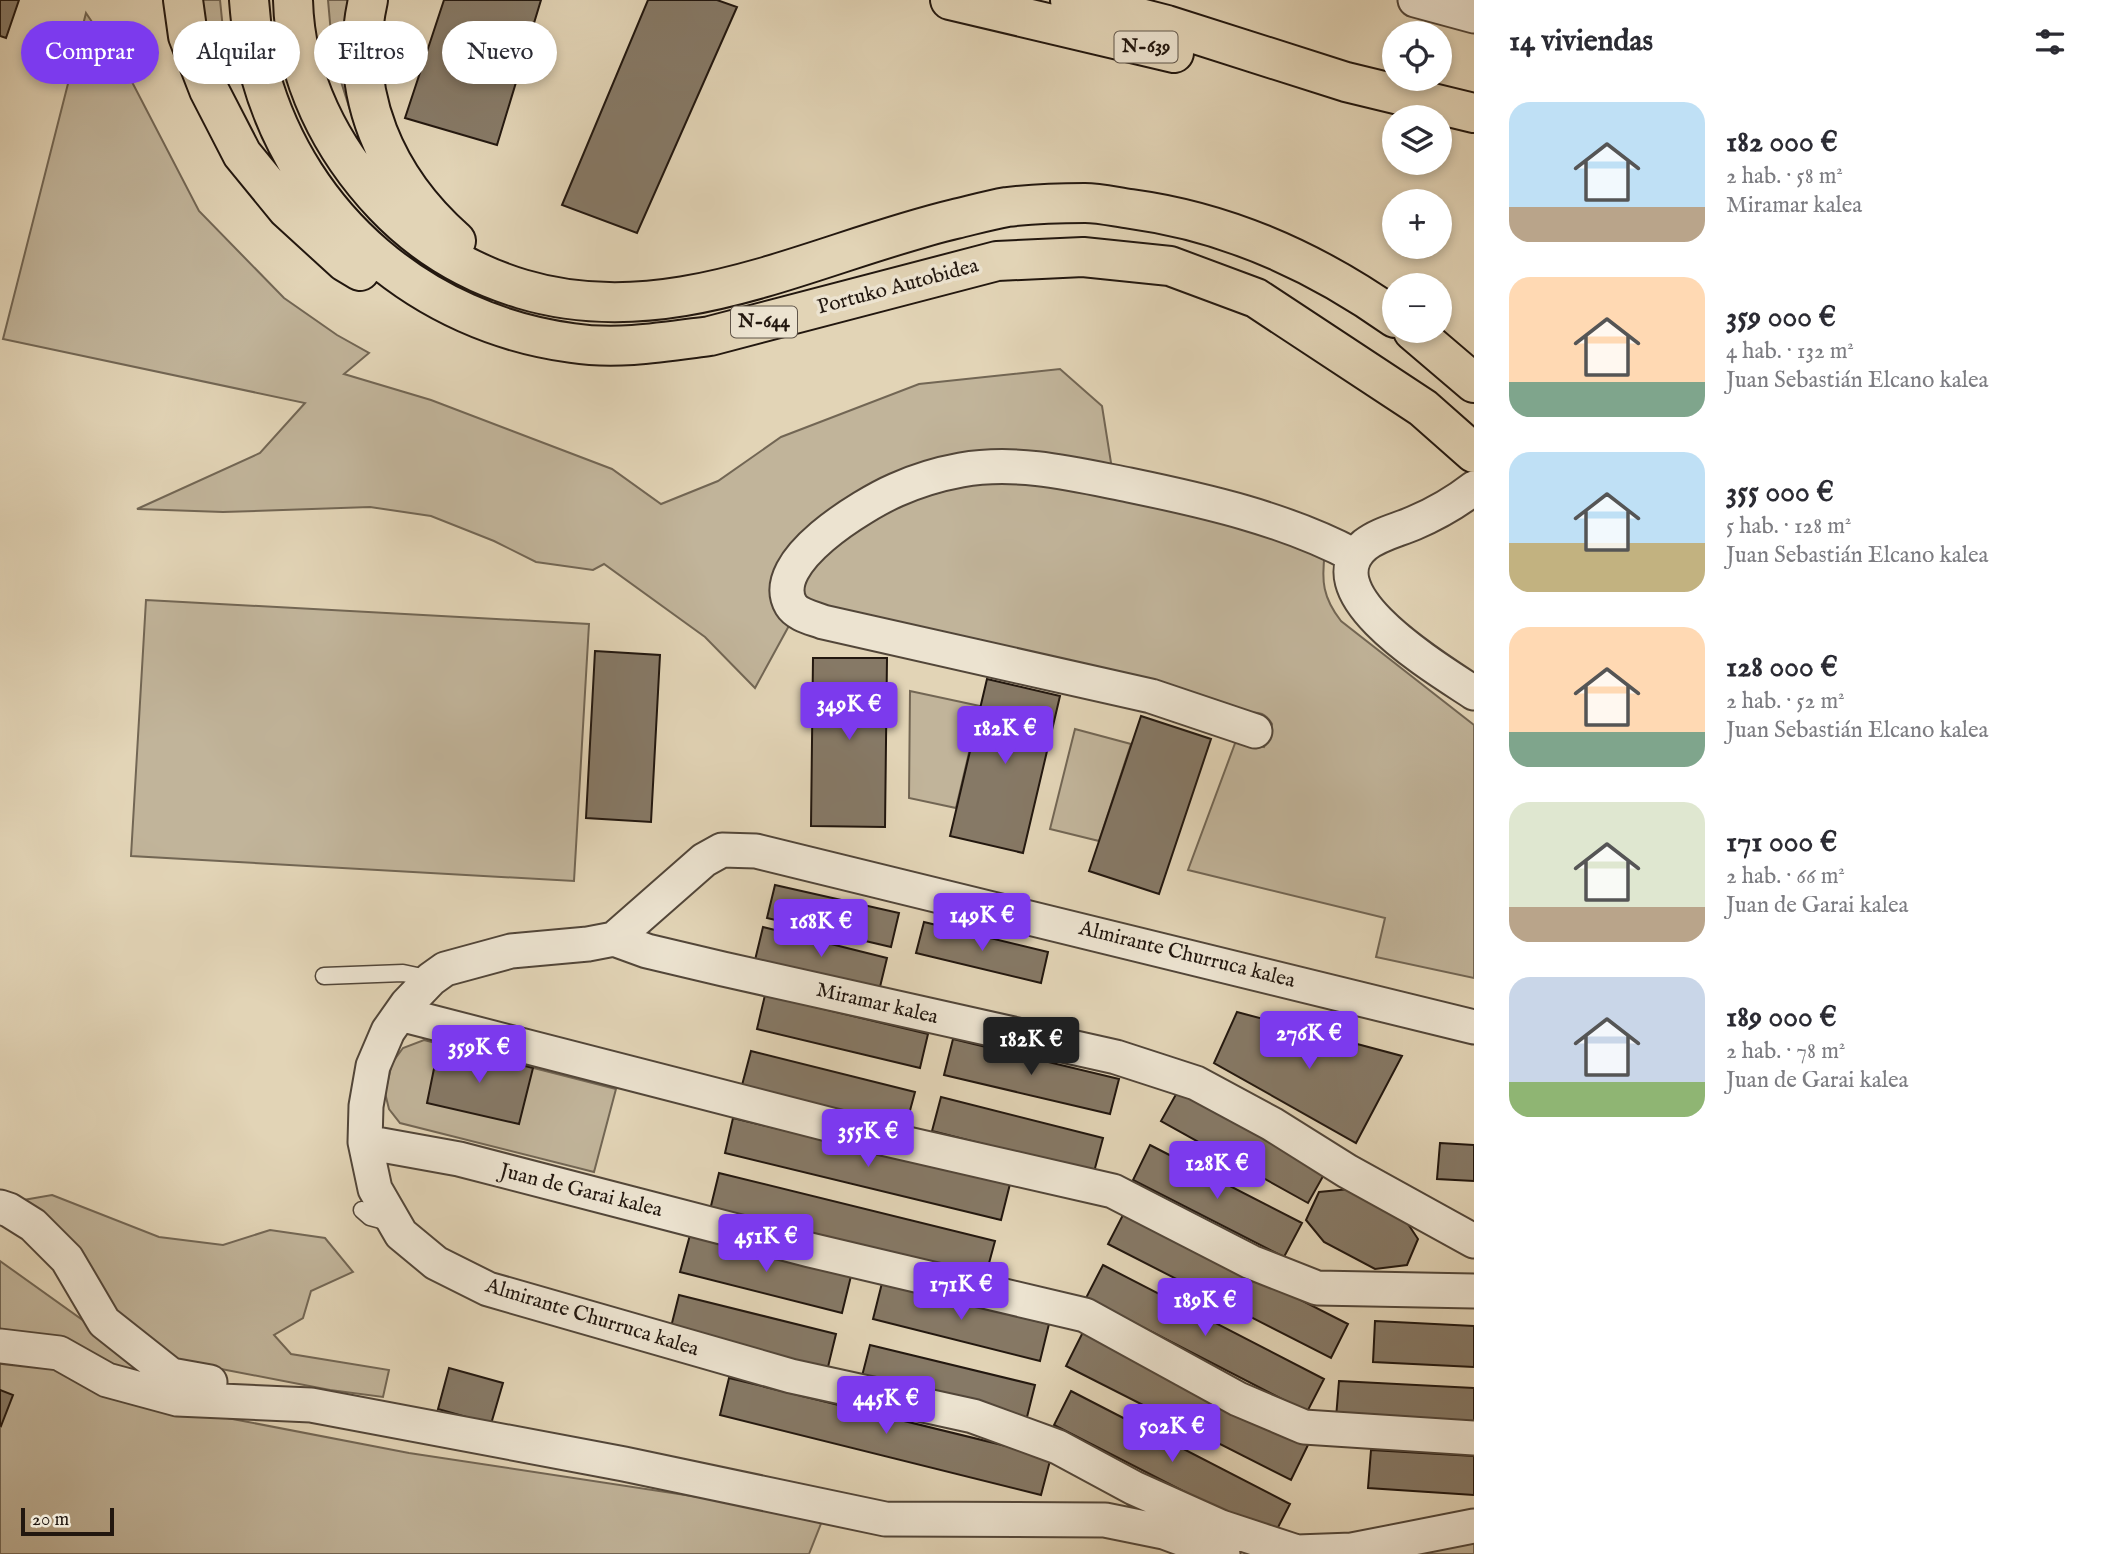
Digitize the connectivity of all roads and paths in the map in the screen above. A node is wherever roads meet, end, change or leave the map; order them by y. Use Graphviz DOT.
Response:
graph roads {
  1 [pos="183,0"];
  2 [pos="249,0"];
  3 [pos="293,0"];
  4 [pos="368,0"];
  5 [pos="950,0"];
  6 [pos="1070,0"];
  7 [pos="1415,0"];
  8 [pos="1474,16"];
  9 [pos="1346,82"];
  10 [pos="1474,113"];
  11 [pos="537,293"];
  12 [pos="1382,309"];
  13 [pos="480,321"];
  14 [pos="1427,343"];
  15 [pos="1470,379"];
  16 [pos="1474,453"];
  17 [pos="1474,488"];
  18 [pos="1356,556"];
  19 [pos="1474,693"];
  20 [pos="1255,731"];
  21 [pos="614,939"];
  22 [pos="324,976"];
  23 [pos="430,979"];
  24 [pos="400,1014"];
  25 [pos="1474,1027"];
  26 [pos="365,1142"];
  27 [pos="0,1207"];
  28 [pos="362,1210"];
  29 [pos="394,1223"];
  30 [pos="1474,1241"];
  31 [pos="1474,1291"];
  32 [pos="0,1346"];
  33 [pos="304,1405"];
  34 [pos="1474,1438"];
  35 [pos="1474,1526"];
  36 [pos="1349,1552"];
  37 [pos="1223,1554"];
  1 -- 13 [label="highway"];
  2 -- 13 [label="highway, Portuko Autobidea / N-644"];
  3 -- 11 [label="highway, N-644"];
  4 -- 11 [label="highway"];
  5 -- 9 [label="highway, N-639"];
  6 -- 9 [label="highway, N-639"];
  7 -- 8 [label="street"];
  9 -- 10 [label="highway, N-639"];
  11 -- 12 [label="highway, N-644"];
  13 -- 16 [label="highway, Portuko Autobidea / N-644"];
  14 -- 15 [label="highway"];
  17 -- 18 [label="street"];
  18 -- 19 [label="street"];
  18 -- 20 [label="street"];
  21 -- 23 [label="street, Almirante Churruca kalea"];
  21 -- 25 [label="street, Almirante Churruca kalea"];
  21 -- 30 [label="street, Miramar kalea"];
  22 -- 23 [label="lane"];
  23 -- 24 [label="street, Almirante Churruca kalea"];
  24 -- 26 [label="street, Almirante Churruca kalea"];
  24 -- 31 [label="street"];
  26 -- 29 [label="street, Almirante Churruca kalea"];
  26 -- 34 [label="street, Juan de Garai kalea"];
  27 -- 33 [label="street"];
  28 -- 29 [label="lane"];
  29 -- 36 [label="street, Almirante Churruca kalea"];
  32 -- 33 [label="street"];
  33 -- 37 [label="street"];
  35 -- 36 [label="street, Almirante Churruca kalea"];
}
